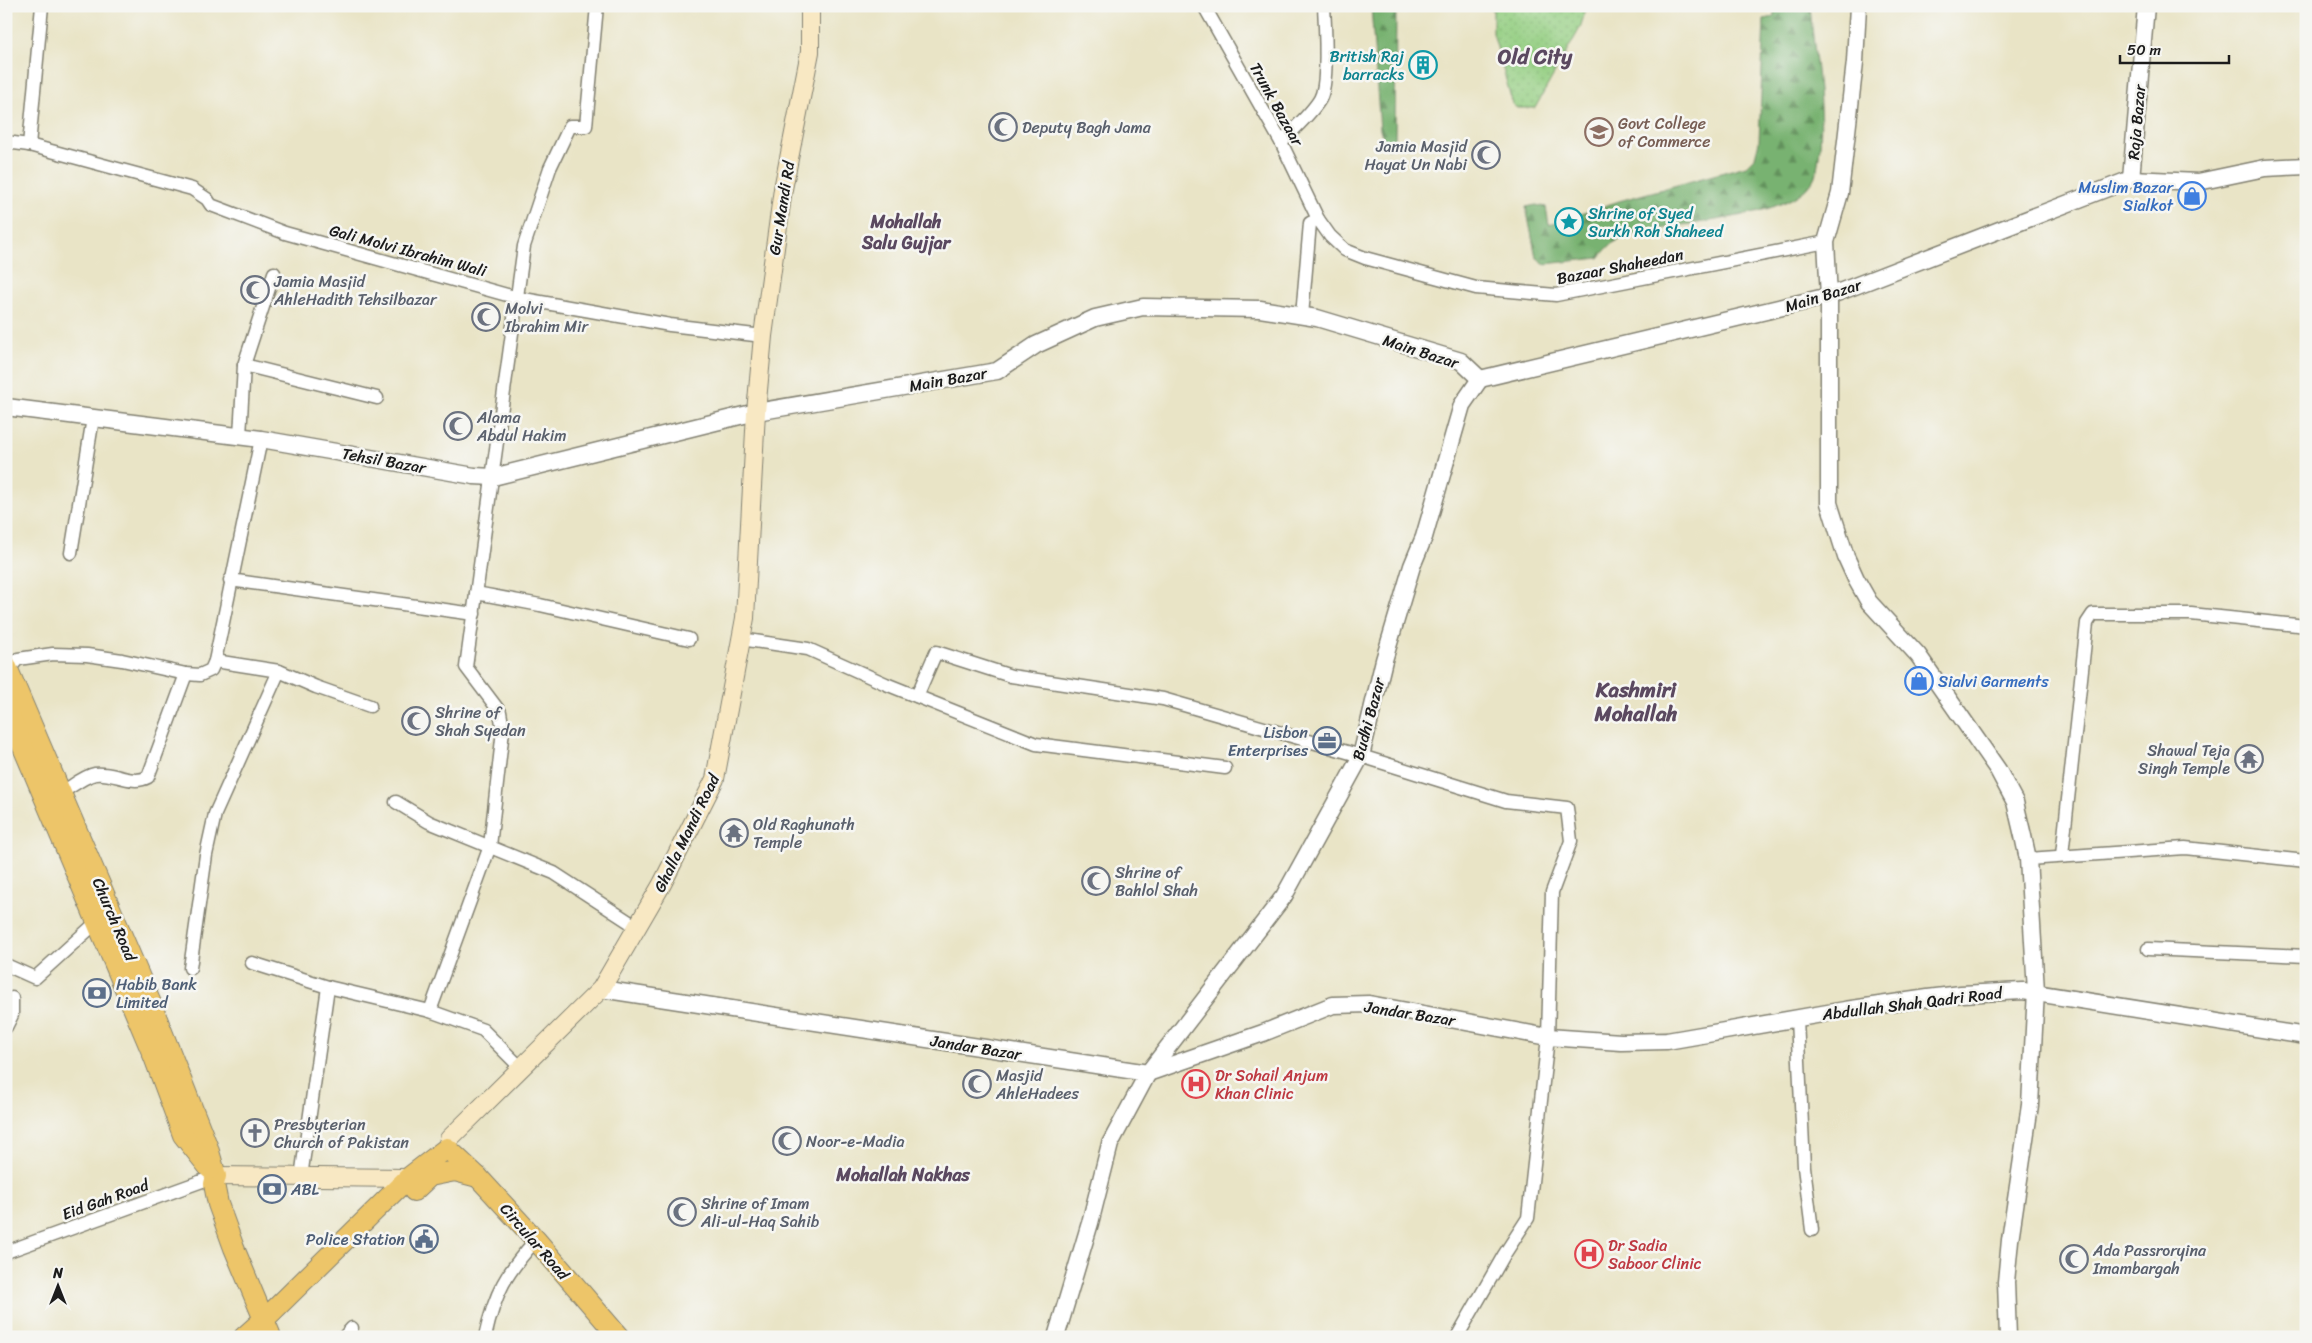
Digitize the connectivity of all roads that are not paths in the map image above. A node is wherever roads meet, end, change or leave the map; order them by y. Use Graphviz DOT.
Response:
graph roads {
  1 [pos="42,6"];
  2 [pos="597,6"];
  3 [pos="810,6"];
  4 [pos="1204,6"];
  5 [pos="1324,6"];
  6 [pos="1858,6"];
  7 [pos="2146,6"];
  8 [pos="6,142"];
  9 [pos="1281,142"];
  10 [pos="29,145"];
  11 [pos="2306,166"];
  12 [pos="2131,179"];
  13 [pos="1318,219"];
  14 [pos="1826,242"];
  15 [pos="274,273"];
  16 [pos="1829,296"];
  17 [pos="518,298"];
  18 [pos="1302,316"];
  19 [pos="763,336"];
  20 [pos="244,365"];
  21 [pos="1480,379"];
  22 [pos="377,398"];
  23 [pos="6,407"];
  24 [pos="756,412"];
  25 [pos="93,418"];
  26 [pos="240,436"];
  27 [pos="261,440"];
  28 [pos="493,477"];
  29 [pos="71,553"];
  30 [pos="230,580"];
  31 [pos="476,593"];
  32 [pos="474,614"];
  33 [pos="2306,626"];
  34 [pos="689,639"];
  35 [pos="741,639"];
  36 [pos="215,662"];
  37 [pos="7,668"];
  38 [pos="278,671"];
  39 [pos="186,674"];
  40 [pos="917,696"];
  41 [pos="370,706"];
  42 [pos="6,707"];
  43 [pos="1361,756"];
  44 [pos="1225,768"];
  45 [pos="61,793"];
  46 [pos="396,802"];
  47 [pos="490,846"];
  48 [pos="2062,855"];
  49 [pos="2028,858"];
  50 [pos="2306,861"];
  51 [pos="98,921"];
  52 [pos="637,927"];
  53 [pos="2148,949"];
  54 [pos="2306,956"];
  55 [pos="252,964"];
  56 [pos="6,965"];
  57 [pos="190,968"];
  58 [pos="328,987"];
  59 [pos="600,989"];
  60 [pos="2036,992"];
  61 [pos="12,998"];
  62 [pos="430,1010"];
  63 [pos="1797,1019"];
  64 [pos="6,1027"];
  65 [pos="2306,1036"];
  66 [pos="1548,1037"];
  67 [pos="520,1067"];
  68 [pos="1148,1073"];
  69 [pos="447,1148"];
  70 [pos="216,1176"];
  71 [pos="478,1176"];
  72 [pos="301,1177"];
  73 [pos="408,1178"];
  74 [pos="1812,1230"];
  75 [pos="536,1240"];
  76 [pos="6,1252"];
  77 [pos="267,1330"];
  78 [pos="244,1337"];
  79 [pos="485,1337"];
  80 [pos="619,1337"];
  81 [pos="1056,1337"];
  82 [pos="1458,1337"];
  83 [pos="2008,1337"];
  1 -- 10 [label="street"];
  2 -- 17 [label="street"];
  3 -- 19 [label="main road, Gur Mandi Rd"];
  4 -- 9 [label="street, Trunk Bazaar"];
  5 -- 9 [label="street"];
  6 -- 14 [label="street"];
  7 -- 12 [label="street, Raja Bazar"];
  8 -- 10 [label="street, Gali Molvi Ibrahim Wali"];
  9 -- 13 [label="street, Trunk Bazaar"];
  10 -- 17 [label="street, Gali Molvi Ibrahim Wali"];
  11 -- 12 [label="street"];
  12 -- 16 [label="street, Main Bazar"];
  13 -- 14 [label="street, Bazaar Shaheedan"];
  13 -- 18 [label="street"];
  14 -- 16 [label="street"];
  15 -- 20 [label="street"];
  16 -- 21 [label="street, Main Bazar"];
  16 -- 49 [label="street"];
  17 -- 19 [label="street, Gali Molvi Ibrahim Wali"];
  17 -- 28 [label="street"];
  18 -- 21 [label="street, Main Bazar"];
  18 -- 24 [label="street, Main Bazar"];
  19 -- 24 [label="main road, Gur Mandi Rd"];
  20 -- 22 [label="street"];
  20 -- 26 [label="street"];
  21 -- 43 [label="street, Budhi Bazar"];
  23 -- 25 [label="street, Tehsil Bazar"];
  24 -- 28 [label="street, Tehsil Bazar"];
  24 -- 35 [label="main road, Ghalla Mandi Road"];
  25 -- 26 [label="street, Tehsil Bazar"];
  25 -- 29 [label="street"];
  26 -- 27 [label="street, Tehsil Bazar"];
  27 -- 28 [label="street, Tehsil Bazar"];
  27 -- 30 [label="street"];
  28 -- 31 [label="street"];
  30 -- 32 [label="street"];
  30 -- 36 [label="street"];
  31 -- 32 [label="street"];
  31 -- 34 [label="street"];
  32 -- 47 [label="street"];
  33 -- 48 [label="street"];
  35 -- 40 [label="street"];
  35 -- 52 [label="main road, Ghalla Mandi Road"];
  36 -- 38 [label="street"];
  36 -- 39 [label="street"];
  37 -- 39 [label="street"];
  37 -- 45 [label="main road, Church Road"];
  38 -- 41 [label="street"];
  38 -- 57 [label="street"];
  39 -- 45 [label="street"];
  40 -- 43 [label="street"];
  40 -- 44 [label="street"];
  42 -- 51 [label="main road, Church Road"];
  43 -- 66 [label="street"];
  43 -- 68 [label="street, Budhi Bazar"];
  45 -- 70 [label="main road, Church Road"];
  46 -- 47 [label="street"];
  47 -- 52 [label="street"];
  47 -- 62 [label="street"];
  48 -- 49 [label="street"];
  48 -- 50 [label="street"];
  49 -- 60 [label="street"];
  51 -- 56 [label="street"];
  51 -- 70 [label="main road, Church Road"];
  52 -- 59 [label="main road, Ghalla Mandi Road"];
  53 -- 54 [label="street"];
  55 -- 58 [label="street"];
  58 -- 62 [label="street"];
  58 -- 72 [label="street"];
  59 -- 67 [label="main road, Ghalla Mandi Road"];
  59 -- 68 [label="street, Jandar Bazar"];
  60 -- 63 [label="street, Abdullah Shah Qadri Road"];
  60 -- 65 [label="street, Abdullah Shah Qadri Road"];
  60 -- 83 [label="street"];
  61 -- 64 [label="street"];
  62 -- 67 [label="street"];
  63 -- 66 [label="street, Abdullah Shah Qadri Road"];
  63 -- 74 [label="street"];
  66 -- 68 [label="street, Jandar Bazar"];
  66 -- 82 [label="street"];
  67 -- 69 [label="main road, Ghalla Mandi Road"];
  68 -- 81 [label="street, Budhi Bazar"];
  69 -- 71 [label="main road, Circular Road"];
  69 -- 73 [label="main road"];
  70 -- 72 [label="main road"];
  70 -- 76 [label="street, Eid Gah Road"];
  70 -- 77 [label="main road, Church Road"];
  71 -- 75 [label="main road, Circular Road"];
  71 -- 77 [label="main road"];
  72 -- 73 [label="main road"];
  73 -- 77 [label="main road"];
  75 -- 79 [label="street"];
  75 -- 80 [label="main road, Circular Road"];
  77 -- 78 [label="main road"];
}
